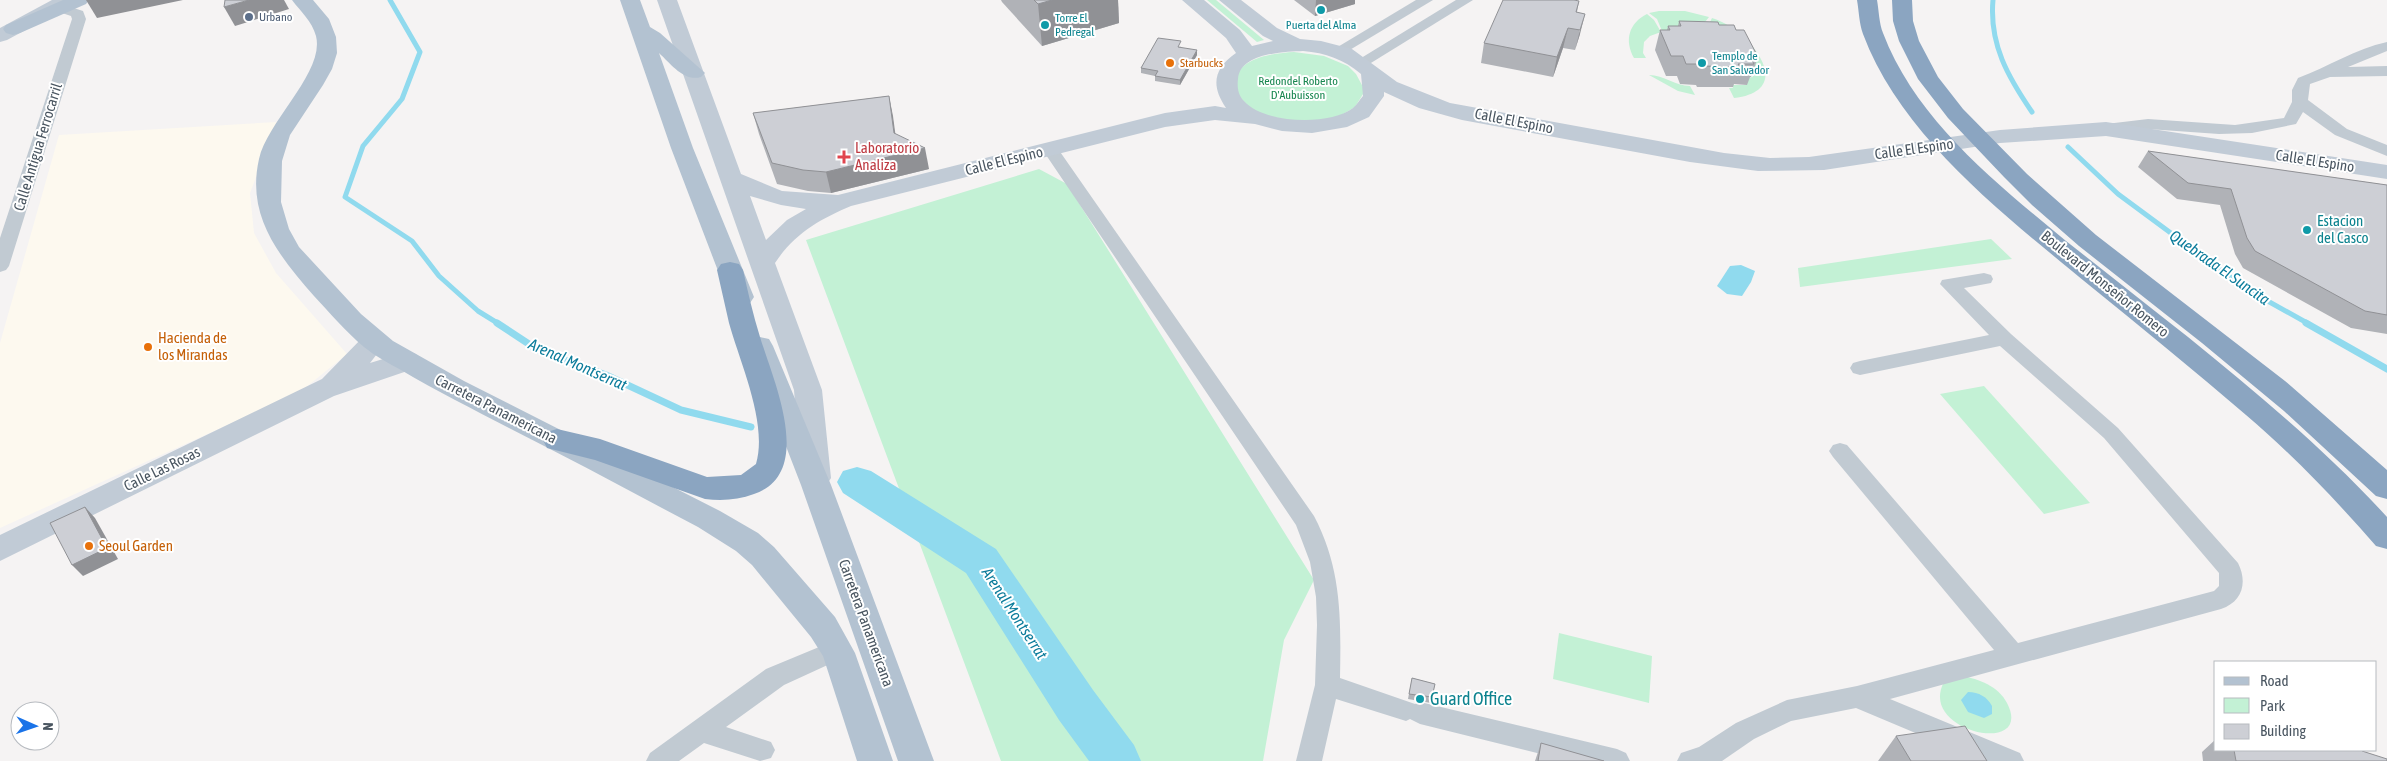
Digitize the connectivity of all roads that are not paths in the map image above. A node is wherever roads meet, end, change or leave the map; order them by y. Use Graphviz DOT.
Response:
graph roads {
  1 [pos="630,0"];
  2 [pos="667,0"];
  3 [pos="1192,0"];
  4 [pos="1229,0"];
  5 [pos="1426,0"];
  6 [pos="1466,0"];
  7 [pos="1868,0"];
  8 [pos="1902,0"];
  9 [pos="63,2"];
  10 [pos="307,3"];
  11 [pos="37,20"];
  12 [pos="75,28"];
  13 [pos="640,30"];
  14 [pos="4,31"];
  15 [pos="1295,45"];
  16 [pos="2387,46"];
  17 [pos="1338,51"];
  18 [pos="1247,55"];
  19 [pos="1366,68"];
  20 [pos="2387,70"];
  21 [pos="2328,72"];
  22 [pos="694,73"];
  23 [pos="1227,76"];
  24 [pos="2300,102"];
  25 [pos="1443,108"];
  26 [pos="1357,116"];
  27 [pos="1259,119"];
  28 [pos="1165,120"];
  29 [pos="2106,129"];
  30 [pos="1050,149"];
  31 [pos="2387,151"];
  32 [pos="2387,172"];
  33 [pos="732,178"];
  34 [pos="843,201"];
  35 [pos="6,232"];
  36 [pos="1,260"];
  37 [pos="761,264"];
  38 [pos="730,270"];
  39 [pos="1984,279"];
  40 [pos="2004,339"];
  41 [pos="374,341"];
  42 [pos="406,361"];
  43 [pos="1860,368"];
  44 [pos="324,389"];
  45 [pos="557,440"];
  46 [pos="1840,451"];
  47 [pos="816,484"];
  48 [pos="2387,488"];
  49 [pos="2387,537"];
  50 [pos="0,549"];
  51 [pos="836,650"];
  52 [pos="2014,656"];
  53 [pos="1327,685"];
  54 [pos="1858,697"];
  55 [pos="701,731"];
  56 [pos="762,750"];
  57 [pos="659,761"];
  58 [pos="874,761"];
  59 [pos="916,761"];
  60 [pos="1309,761"];
  61 [pos="1616,761"];
  62 [pos="1690,761"];
  63 [pos="2011,761"];
  1 -- 13 [label="main road, Carretera Panamericana"];
  2 -- 22 [label="street, Carretera Panamericana"];
  3 -- 18 [label="street"];
  4 -- 15 [label="street"];
  5 -- 17 [label="street"];
  6 -- 19 [label="street"];
  7 -- 49 [label="highway, Boulevard Monseñor Romero"];
  8 -- 48 [label="highway, Boulevard Monseñor Romero"];
  9 -- 11 [label="main road"];
  9 -- 12 [label="street"];
  9 -- 14 [label="main road"];
  10 -- 41 [label="main road, Carretera Panamericana"];
  11 -- 12 [label="street"];
  11 -- 14 [label="main road"];
  12 -- 35 [label="street, Calle Antigua Ferrocarril"];
  13 -- 22 [label="main road"];
  13 -- 38 [label="main road, Carretera Panamericana"];
  15 -- 17 [label="street"];
  15 -- 18 [label="street"];
  16 -- 21 [label="street"];
  17 -- 19 [label="street"];
  18 -- 23 [label="street"];
  19 -- 25 [label="street, Calle El Espino"];
  19 -- 26 [label="street"];
  20 -- 21 [label="street"];
  21 -- 24 [label="street"];
  22 -- 33 [label="street, Carretera Panamericana"];
  23 -- 27 [label="street"];
  23 -- 28 [label="street, Calle El Espino"];
  24 -- 29 [label="street"];
  24 -- 31 [label="street"];
  25 -- 26 [label="street, Calle El Espino"];
  25 -- 29 [label="street, Calle El Espino"];
  26 -- 27 [label="street"];
  27 -- 28 [label="street, Calle El Espino"];
  28 -- 30 [label="street, Calle El Espino"];
  29 -- 32 [label="street, Calle El Espino"];
  30 -- 34 [label="street, Calle El Espino"];
  30 -- 53 [label="street"];
  33 -- 34 [label="street, Calle El Espino"];
  33 -- 37 [label="street, Carretera Panamericana"];
  34 -- 37 [label="street, Calle El Espino"];
  35 -- 36 [label="street, Calle Antigua Ferrocarril"];
  37 -- 47 [label="street, Carretera Panamericana"];
  38 -- 45 [label="highway"];
  38 -- 47 [label="main road, Carretera Panamericana"];
  39 -- 40 [label="street"];
  40 -- 43 [label="street"];
  40 -- 52 [label="street"];
  41 -- 42 [label="main road, Carretera Panamericana"];
  41 -- 44 [label="street, Calle Las Rosas"];
  42 -- 44 [label="street, Calle Las Rosas"];
  42 -- 45 [label="main road, Carretera Panamericana"];
  44 -- 50 [label="street, Calle Las Rosas"];
  45 -- 51 [label="main road, Carretera Panamericana"];
  46 -- 52 [label="street"];
  47 -- 59 [label="main road, Carretera Panamericana"];
  51 -- 55 [label="street"];
  51 -- 58 [label="main road, Carretera Panamericana"];
  52 -- 54 [label="street"];
  53 -- 60 [label="street"];
  53 -- 61 [label="street"];
  54 -- 62 [label="street"];
  54 -- 63 [label="street"];
  55 -- 56 [label="street"];
  55 -- 57 [label="street"];
}
